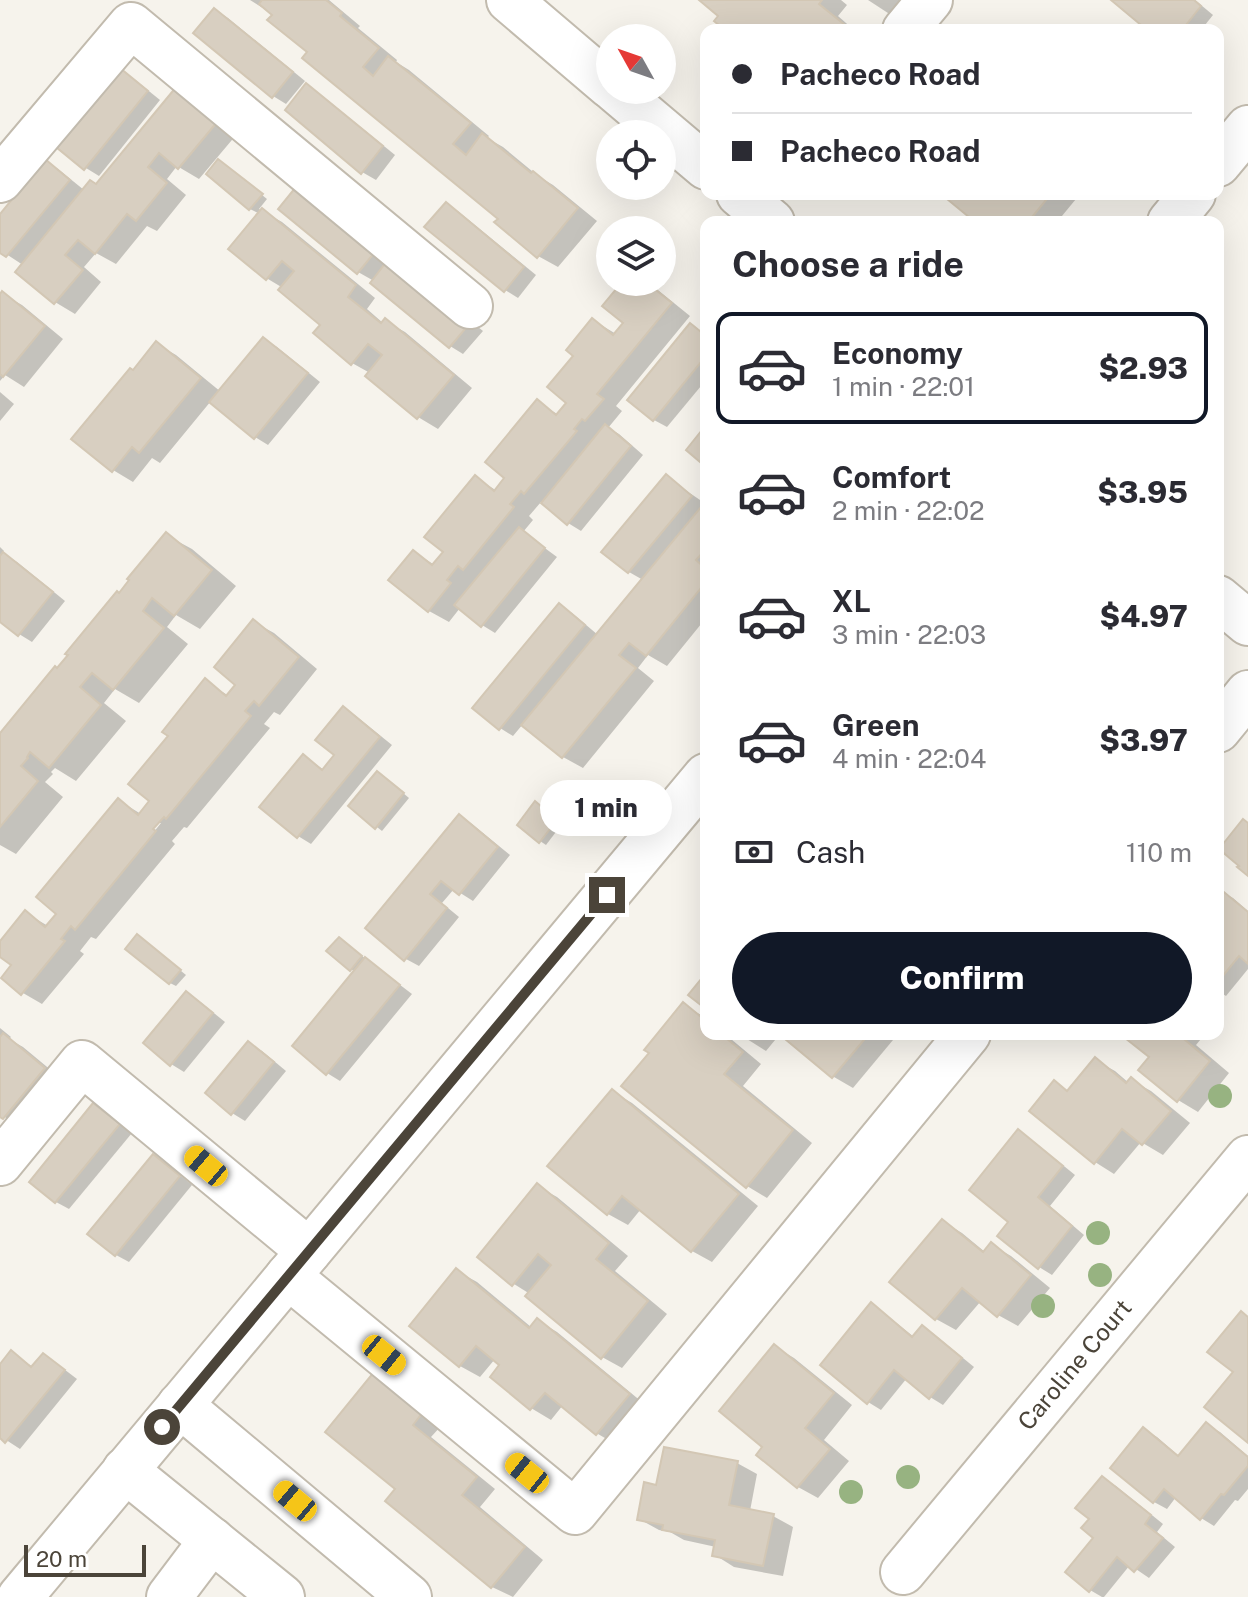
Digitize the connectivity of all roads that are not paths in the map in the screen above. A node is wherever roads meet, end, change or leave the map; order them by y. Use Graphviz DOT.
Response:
graph roads {
  1 [pos="930,0"];
  2 [pos="527,6"];
  3 [pos="142,12"];
  4 [pos="910,24"];
  5 [pos="596,73"];
  6 [pos="631,104"];
  7 [pos="1248,128"];
  8 [pos="1224,157"];
  9 [pos="700,162"];
  10 [pos="0,180"];
  11 [pos="1188,200"];
  12 [pos="1175,216"];
  13 [pos="470,306"];
  14 [pos="1224,603"];
  15 [pos="1248,623"];
  16 [pos="1248,693"];
  17 [pos="1224,723"];
  18 [pos="700,783"];
  19 [pos="963,1040"];
  20 [pos="1248,1158"];
  21 [pos="0,1163"];
  22 [pos="298,1264"];
  23 [pos="180,1405"];
  24 [pos="125,1470"];
  25 [pos="212,1540"];
  26 [pos="903,1572"];
  27 [pos="0,1579"];
  28 [pos="20,1596"];
  29 [pos="169,1597"];
  30 [pos="282,1597"];
  31 [pos="409,1597"];
  1 -- 4 [label="street"];
  2 -- 5 [label="street"];
  3 -- 10 [label="street"];
  3 -- 13 [label="street"];
  6 -- 9 [label="street"];
  7 -- 8 [label="street"];
  11 -- 12 [label="street"];
  14 -- 15 [label="street"];
  16 -- 17 [label="street"];
  18 -- 22 [label="street"];
  19 -- 22 [label="street"];
  20 -- 26 [label="street, Caroline Court"];
  21 -- 22 [label="street"];
  22 -- 23 [label="street"];
  23 -- 24 [label="street"];
  23 -- 31 [label="street"];
  24 -- 25 [label="street"];
  24 -- 28 [label="street"];
  25 -- 29 [label="street"];
  25 -- 30 [label="street"];
  27 -- 28 [label="street"];
}
